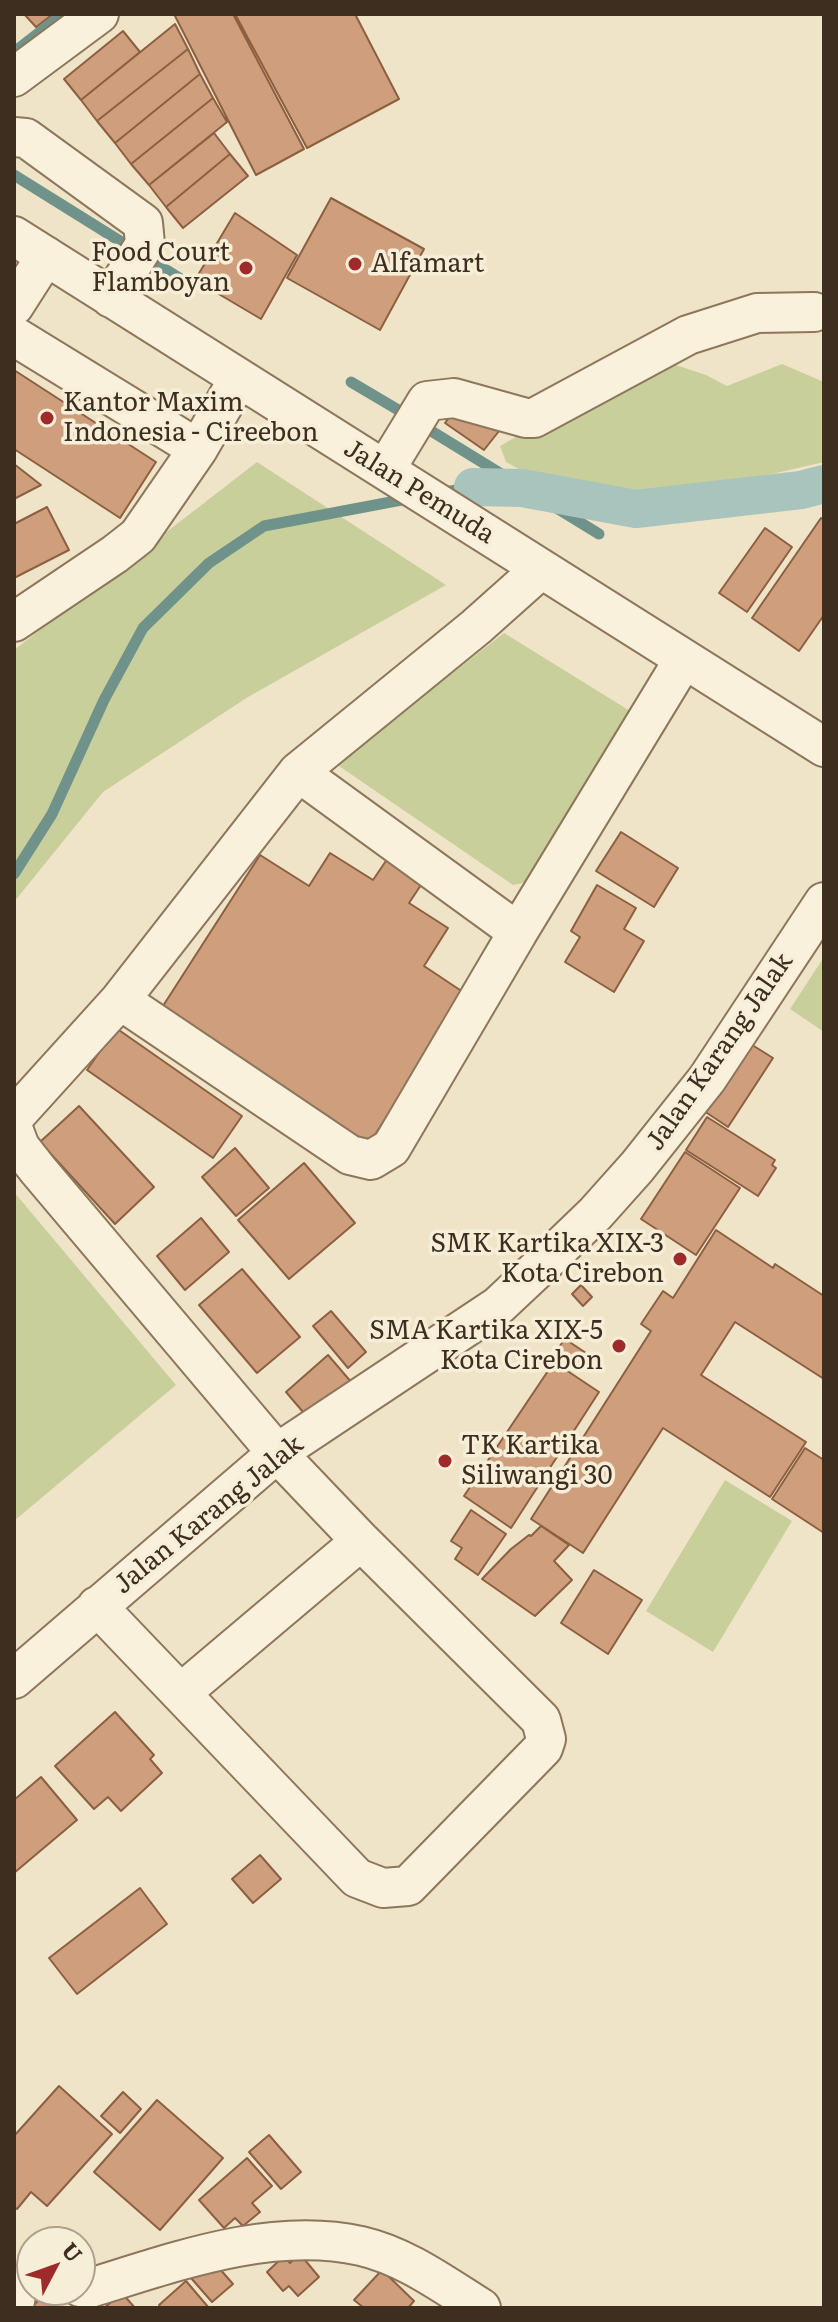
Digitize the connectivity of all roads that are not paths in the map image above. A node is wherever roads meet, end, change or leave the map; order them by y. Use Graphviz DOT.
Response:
graph roads {
  1 [pos="99,14"];
  2 [pos="14,77"];
  3 [pos="14,137"];
  4 [pos="14,236"];
  5 [pos="46,256"];
  6 [pos="111,298"];
  7 [pos="14,306"];
  8 [pos="814,312"];
  9 [pos="14,336"];
  10 [pos="239,378"];
  11 [pos="198,449"];
  12 [pos="398,478"];
  13 [pos="534,565"];
  14 [pos="14,622"];
  15 [pos="684,659"];
  16 [pos="824,747"];
  17 [pos="298,772"];
  18 [pos="824,902"];
  19 [pos="518,932"];
  20 [pos="120,1000"];
  21 [pos="14,1117"];
  22 [pos="14,1131"];
  23 [pos="277,1453"];
  24 [pos="361,1541"];
  25 [pos="97,1606"];
  26 [pos="14,1679"];
  27 [pos="181,1693"];
  28 [pos="96,2291"];
  29 [pos="481,2308"];
  1 -- 2 [label="street"];
  3 -- 6 [label="street"];
  4 -- 5 [label="street, Jalan Pemuda"];
  5 -- 6 [label="street, Jalan Pemuda"];
  5 -- 7 [label="street"];
  6 -- 10 [label="street, Jalan Pemuda"];
  8 -- 12 [label="street"];
  9 -- 11 [label="street"];
  10 -- 11 [label="street"];
  10 -- 12 [label="street, Jalan Pemuda"];
  11 -- 14 [label="street"];
  12 -- 13 [label="street, Jalan Pemuda"];
  13 -- 15 [label="street, Jalan Pemuda"];
  13 -- 17 [label="street"];
  15 -- 16 [label="street, Jalan Pemuda"];
  15 -- 19 [label="street"];
  17 -- 19 [label="street"];
  17 -- 20 [label="street"];
  18 -- 23 [label="street, Jalan Karang Jalak"];
  19 -- 20 [label="street"];
  20 -- 21 [label="street"];
  22 -- 23 [label="street"];
  23 -- 24 [label="street"];
  23 -- 25 [label="street, Jalan Karang Jalak"];
  24 -- 27 [label="street"];
  24 -- 27 [label="street"];
  25 -- 26 [label="street, Jalan Karang Jalak"];
  25 -- 27 [label="street"];
  28 -- 29 [label="street"];
}
